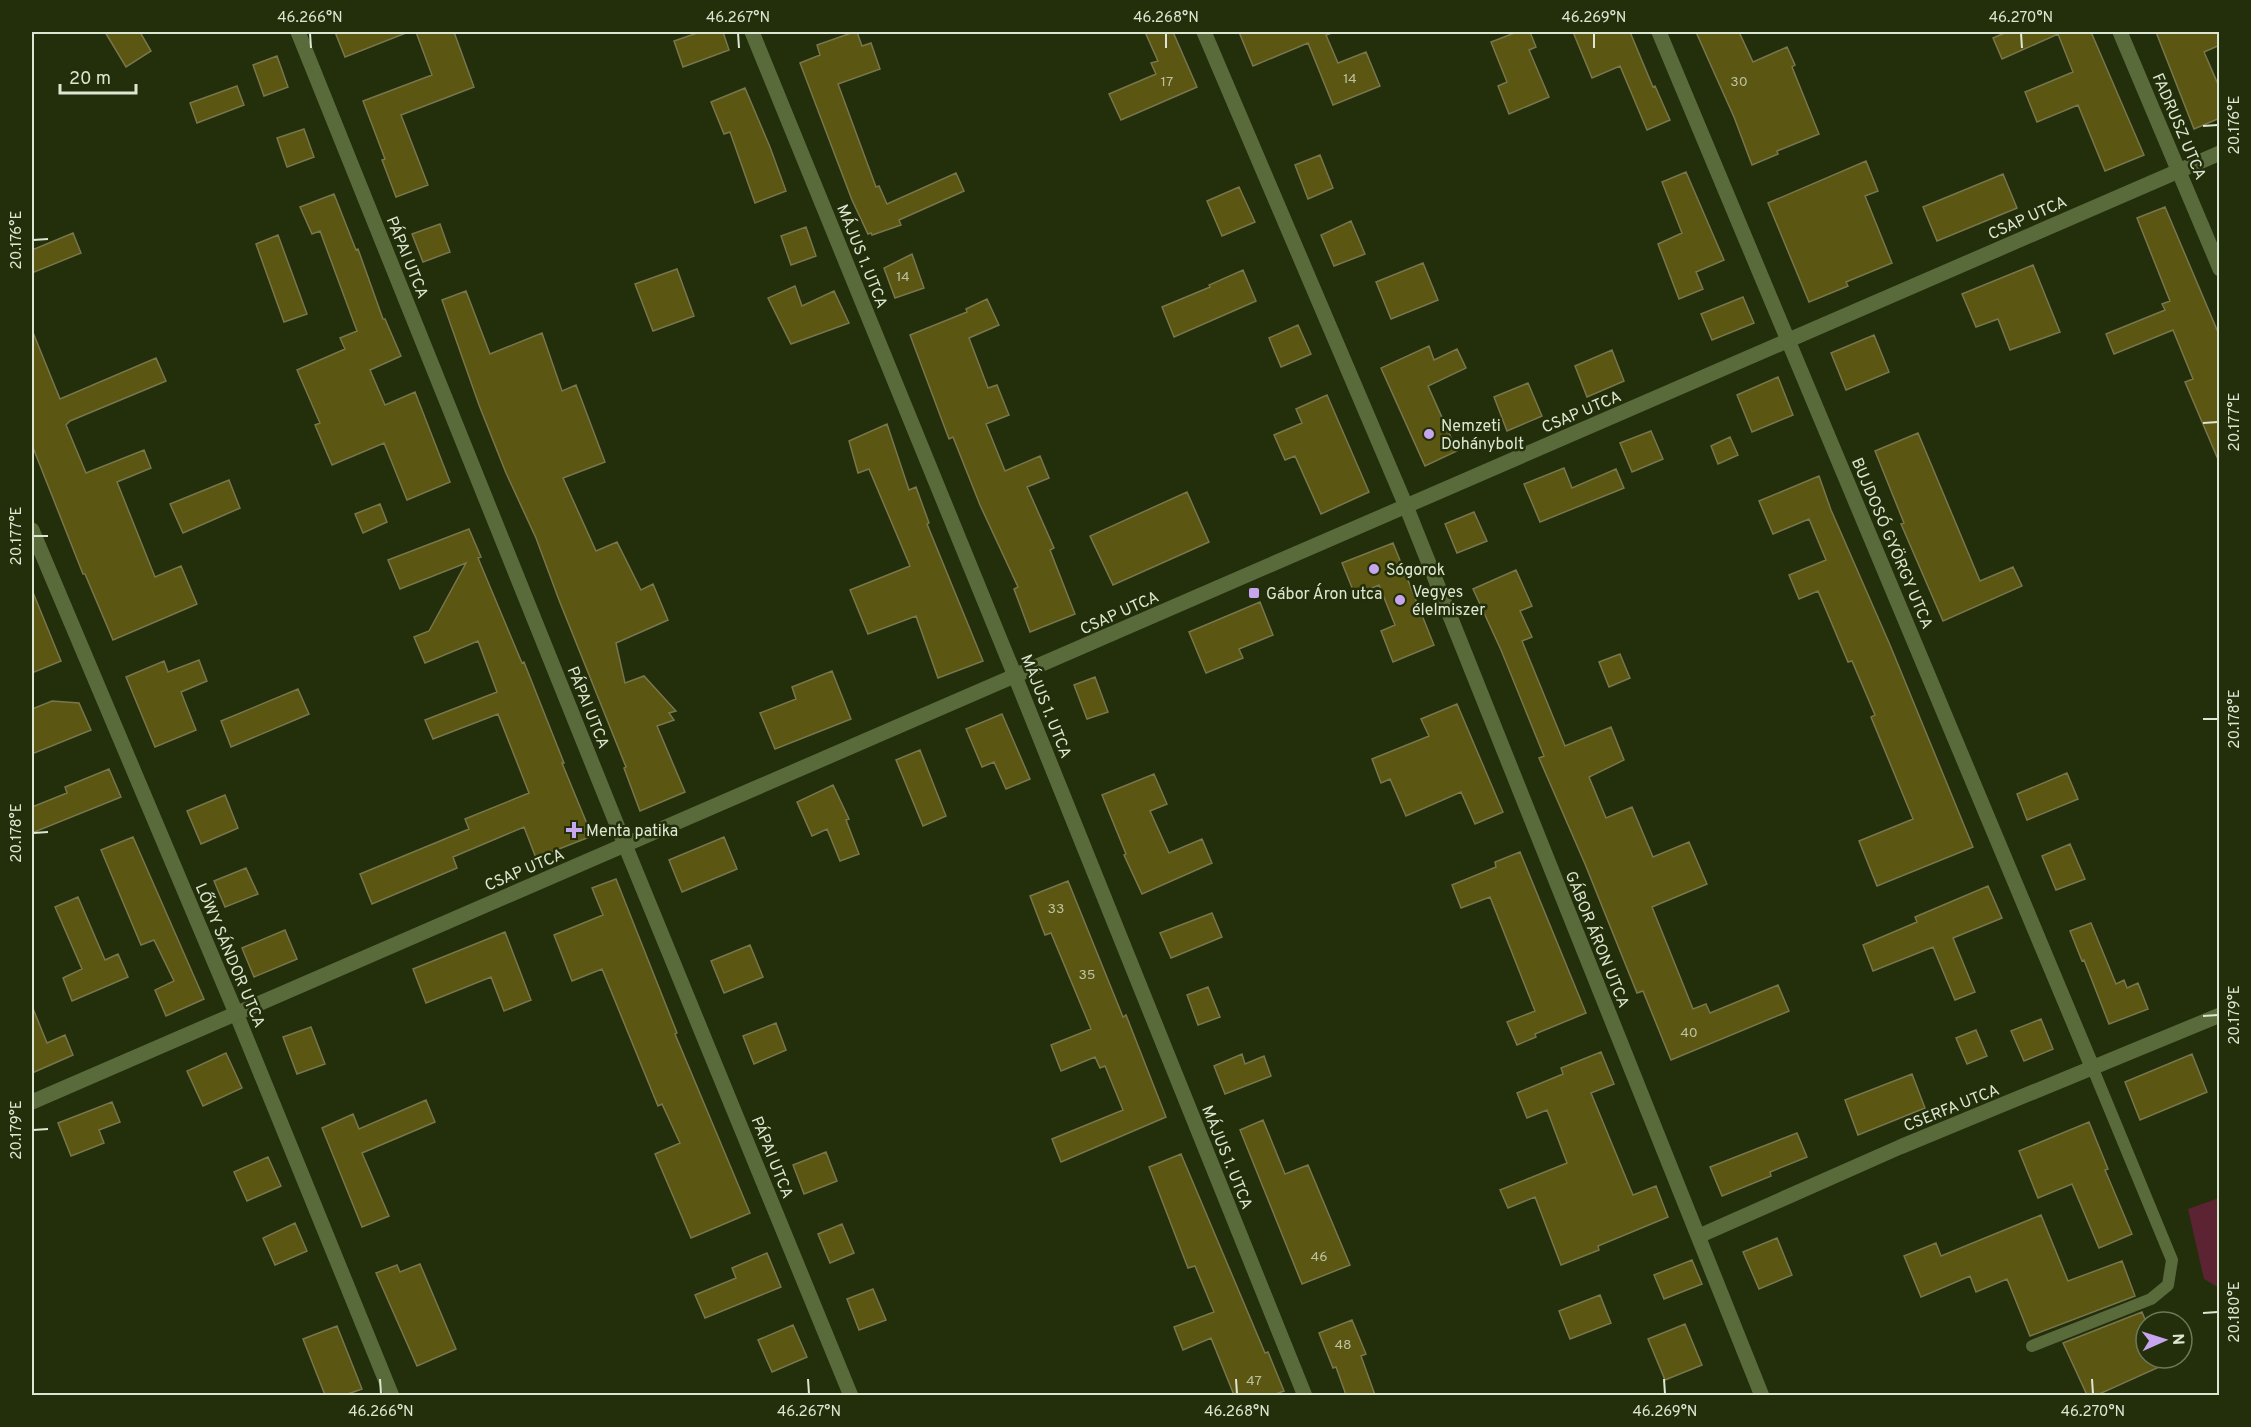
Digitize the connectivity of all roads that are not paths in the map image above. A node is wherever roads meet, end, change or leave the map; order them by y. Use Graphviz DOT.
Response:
graph roads {
  1 [pos="298,32"];
  2 [pos="752,32"];
  3 [pos="1204,32"];
  4 [pos="1659,32"];
  5 [pos="2120,32"];
  6 [pos="2220,153"];
  7 [pos="2179,170"];
  8 [pos="2220,269"];
  9 [pos="1789,340"];
  10 [pos="1406,506"];
  11 [pos="32,530"];
  12 [pos="1016,676"];
  13 [pos="626,845"];
  14 [pos="236,1013"];
  15 [pos="2220,1015"];
  16 [pos="2093,1069"];
  17 [pos="32,1102"];
  18 [pos="1699,1236"];
  19 [pos="2032,1346"];
  20 [pos="392,1395"];
  21 [pos="851,1395"];
  22 [pos="1305,1395"];
  23 [pos="1762,1395"];
  1 -- 13 [label="street, PÁPAI UTCA"];
  2 -- 12 [label="street, MÁJUS 1. UTCA"];
  3 -- 10 [label="street, GÁBOR ÁRON UTCA"];
  4 -- 9 [label="street, BUJDOSÓ GYÖRGY UTCA"];
  5 -- 7 [label="street, FADRUSZ UTCA"];
  6 -- 7 [label="street, CSAP UTCA"];
  7 -- 8 [label="street, FADRUSZ UTCA"];
  7 -- 9 [label="street, CSAP UTCA"];
  9 -- 10 [label="street, CSAP UTCA"];
  9 -- 16 [label="street, BUJDOSÓ GYÖRGY UTCA"];
  10 -- 12 [label="street, CSAP UTCA"];
  10 -- 18 [label="street, GÁBOR ÁRON UTCA"];
  11 -- 14 [label="street, LŐWY SÁNDOR UTCA"];
  12 -- 13 [label="street, CSAP UTCA"];
  12 -- 22 [label="street, MÁJUS 1. UTCA"];
  13 -- 14 [label="street, CSAP UTCA"];
  13 -- 21 [label="street, PÁPAI UTCA"];
  14 -- 17 [label="street, CSAP UTCA"];
  14 -- 20 [label="street, LŐWY SÁNDOR UTCA"];
  15 -- 16 [label="street, CSERFA UTCA"];
  16 -- 18 [label="street, CSERFA UTCA"];
  16 -- 19 [label="lane"];
  18 -- 23 [label="street, GÁBOR ÁRON UTCA"];
}
